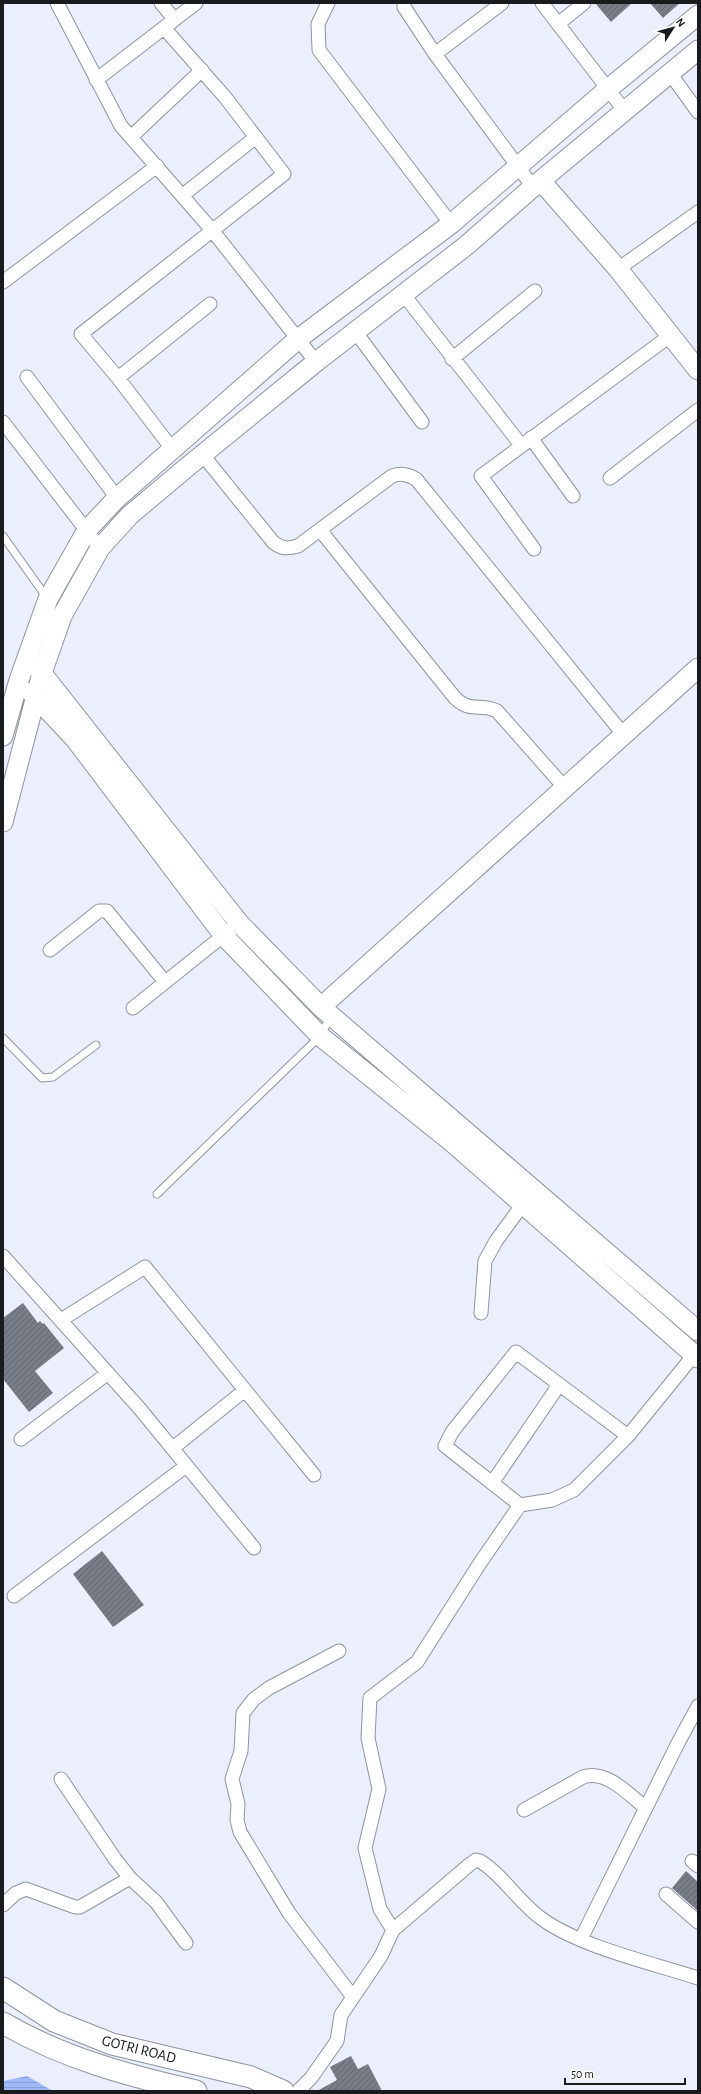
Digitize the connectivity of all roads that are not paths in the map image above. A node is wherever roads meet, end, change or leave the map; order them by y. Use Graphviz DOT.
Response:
graph roads {
  1 [pos="57,3"];
  2 [pos="161,3"];
  3 [pos="196,3"];
  4 [pos="328,3"];
  5 [pos="404,3"];
  6 [pos="502,3"];
  7 [pos="542,3"];
  8 [pos="584,3"];
  9 [pos="698,15"];
  10 [pos="169,24"];
  11 [pos="558,24"];
  12 [pos="698,50"];
  13 [pos="435,54"];
  14 [pos="202,70"];
  15 [pos="669,72"];
  16 [pos="96,80"];
  17 [pos="608,88"];
  18 [pos="624,110"];
  19 [pos="698,112"];
  20 [pos="131,137"];
  21 [pos="256,137"];
  22 [pos="157,166"];
  23 [pos="517,167"];
  24 [pos="537,184"];
  25 [pos="182,195"];
  26 [pos="698,212"];
  27 [pos="451,224"];
  28 [pos="212,230"];
  29 [pos="618,269"];
  30 [pos="3,282"];
  31 [pos="534,291"];
  32 [pos="404,295"];
  33 [pos="210,304"];
  34 [pos="355,331"];
  35 [pos="670,336"];
  36 [pos="298,339"];
  37 [pos="452,359"];
  38 [pos="316,362"];
  39 [pos="698,370"];
  40 [pos="27,377"];
  41 [pos="118,378"];
  42 [pos="698,410"];
  43 [pos="3,422"];
  44 [pos="422,422"];
  45 [pos="526,442"];
  46 [pos="173,450"];
  47 [pos="202,454"];
  48 [pos="610,478"];
  49 [pos="573,496"];
  50 [pos="117,498"];
  51 [pos="87,530"];
  52 [pos="320,530"];
  53 [pos="3,536"];
  54 [pos="100,548"];
  55 [pos="534,549"];
  56 [pos="48,599"];
  57 [pos="26,656"];
  58 [pos="698,668"];
  59 [pos="42,673"];
  60 [pos="19,680"];
  61 [pos="37,699"];
  62 [pos="623,734"];
  63 [pos="10,738"];
  64 [pos="564,788"];
  65 [pos="3,822"];
  66 [pos="239,924"];
  67 [pos="224,936"];
  68 [pos="50,950"];
  69 [pos="165,982"];
  70 [pos="133,1008"];
  71 [pos="326,1011"];
  72 [pos="320,1036"];
  73 [pos="3,1038"];
  74 [pos="96,1045"];
  75 [pos="157,1194"];
  76 [pos="523,1204"];
  77 [pos="3,1256"];
  78 [pos="481,1314"];
  79 [pos="61,1320"];
  80 [pos="698,1331"];
  81 [pos="697,1354"];
  82 [pos="108,1372"];
  83 [pos="559,1385"];
  84 [pos="245,1390"];
  85 [pos="628,1436"];
  86 [pos="21,1439"];
  87 [pos="173,1448"];
  88 [pos="186,1466"];
  89 [pos="314,1475"];
  90 [pos="492,1483"];
  91 [pos="520,1505"];
  92 [pos="254,1548"];
  93 [pos="14,1596"];
  94 [pos="339,1651"];
  95 [pos="698,1706"];
  96 [pos="61,1780"];
  97 [pos="646,1808"];
  98 [pos="524,1810"];
  99 [pos="130,1878"];
  100 [pos="666,1894"];
  101 [pos="3,1905"];
  102 [pos="698,1922"];
  103 [pos="393,1930"];
  104 [pos="584,1940"];
  105 [pos="186,1943"];
  106 [pos="698,1978"];
  107 [pos="3,1988"];
  108 [pos="353,1997"];
  109 [pos="3,2024"];
  110 [pos="196,2091"];
  111 [pos="283,2091"];
  112 [pos="298,2091"];
  1 -- 16 [label="street"];
  2 -- 10 [label="street"];
  3 -- 10 [label="street"];
  4 -- 27 [label="street"];
  5 -- 13 [label="street"];
  6 -- 13 [label="street"];
  7 -- 11 [label="street"];
  8 -- 11 [label="street"];
  9 -- 17 [label="street"];
  10 -- 14 [label="street"];
  10 -- 16 [label="street"];
  11 -- 17 [label="street"];
  12 -- 15 [label="street"];
  13 -- 23 [label="street"];
  14 -- 20 [label="street"];
  14 -- 21 [label="street"];
  15 -- 18 [label="street"];
  15 -- 19 [label="street"];
  16 -- 20 [label="street"];
  17 -- 18 [label="street"];
  17 -- 23 [label="street"];
  18 -- 24 [label="street"];
  20 -- 22 [label="street"];
  21 -- 25 [label="street"];
  21 -- 28 [label="street"];
  22 -- 25 [label="street"];
  22 -- 30 [label="street"];
  23 -- 24 [label="street"];
  23 -- 27 [label="street"];
  24 -- 29 [label="street"];
  24 -- 32 [label="street"];
  25 -- 28 [label="street"];
  26 -- 29 [label="street"];
  27 -- 36 [label="street"];
  28 -- 36 [label="street"];
  28 -- 41 [label="street"];
  29 -- 35 [label="street"];
  31 -- 37 [label="street"];
  32 -- 34 [label="street"];
  32 -- 37 [label="street"];
  33 -- 41 [label="street"];
  34 -- 38 [label="street"];
  34 -- 44 [label="street"];
  35 -- 39 [label="street"];
  35 -- 45 [label="street"];
  36 -- 38 [label="street"];
  36 -- 46 [label="street"];
  37 -- 45 [label="street"];
  38 -- 47 [label="street"];
  40 -- 50 [label="street"];
  41 -- 46 [label="street"];
  42 -- 48 [label="street"];
  43 -- 51 [label="street"];
  45 -- 49 [label="street"];
  45 -- 55 [label="street"];
  46 -- 50 [label="street"];
  47 -- 52 [label="street"];
  47 -- 54 [label="street"];
  50 -- 51 [label="street"];
  51 -- 54 [label="street"];
  51 -- 56 [label="street"];
  52 -- 62 [label="street"];
  52 -- 64 [label="street"];
  53 -- 56 [label="lane"];
  54 -- 59 [label="street"];
  56 -- 57 [label="street"];
  57 -- 59 [label="street"];
  57 -- 60 [label="street"];
  58 -- 62 [label="street"];
  59 -- 61 [label="street"];
  59 -- 66 [label="street"];
  60 -- 61 [label="street"];
  60 -- 63 [label="street"];
  61 -- 63 [label="street"];
  61 -- 67 [label="street"];
  62 -- 64 [label="street"];
  63 -- 65 [label="street"];
  64 -- 71 [label="street"];
  66 -- 67 [label="street"];
  66 -- 71 [label="street"];
  67 -- 69 [label="street"];
  67 -- 72 [label="street"];
  68 -- 69 [label="street"];
  69 -- 70 [label="street"];
  71 -- 72 [label="lane"];
  71 -- 80 [label="street"];
  72 -- 75 [label="lane"];
  72 -- 76 [label="street"];
  73 -- 74 [label="lane"];
  76 -- 78 [label="street"];
  76 -- 81 [label="street"];
  77 -- 79 [label="street"];
  79 -- 82 [label="street"];
  79 -- 84 [label="street"];
  81 -- 85 [label="street"];
  82 -- 86 [label="street"];
  82 -- 87 [label="street"];
  83 -- 85 [label="street"];
  83 -- 90 [label="street"];
  83 -- 90 [label="street"];
  84 -- 87 [label="street"];
  84 -- 89 [label="street"];
  85 -- 91 [label="street"];
  87 -- 88 [label="street"];
  88 -- 92 [label="street"];
  88 -- 93 [label="street"];
  90 -- 91 [label="street"];
  91 -- 103 [label="street"];
  94 -- 108 [label="street"];
  95 -- 97 [label="street"];
  96 -- 99 [label="street"];
  97 -- 98 [label="street"];
  97 -- 104 [label="street"];
  99 -- 101 [label="street"];
  99 -- 105 [label="street"];
  100 -- 102 [label="street"];
  103 -- 104 [label="street"];
  103 -- 108 [label="street"];
  104 -- 106 [label="street"];
  107 -- 111 [label="main road, GOTRI ROAD"];
  108 -- 112 [label="street"];
  109 -- 110 [label="main road, GOTRI ROAD"];
}
